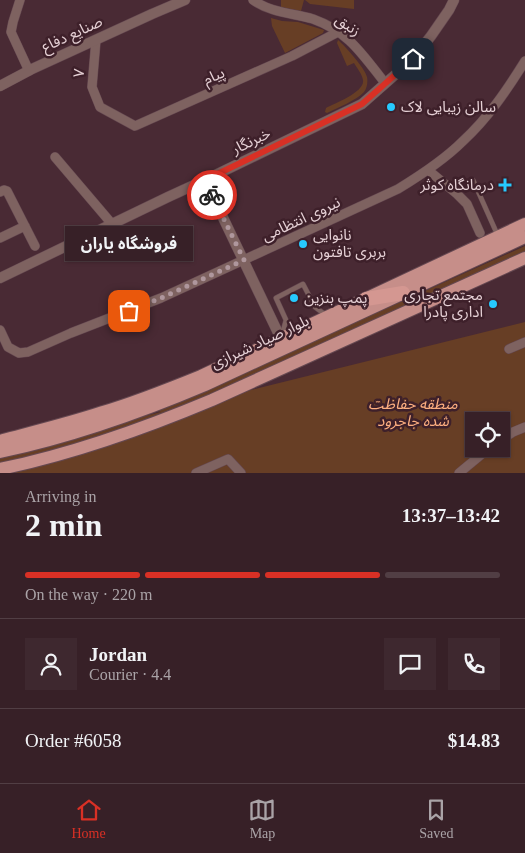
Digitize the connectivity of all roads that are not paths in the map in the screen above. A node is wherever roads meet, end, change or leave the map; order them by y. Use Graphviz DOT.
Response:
graph roads {
  1 [pos="20,0"];
  2 [pos="185,0"];
  3 [pos="254,0"];
  4 [pos="454,0"];
  5 [pos="338,32"];
  6 [pos="96,40"];
  7 [pos="525,61"];
  8 [pos="29,71"];
  9 [pos="385,83"];
  10 [pos="0,86"];
  11 [pos="100,107"];
  12 [pos="55,157"];
  13 [pos="428,170"];
  14 [pos="205,180"];
  15 [pos="473,180"];
  16 [pos="0,192"];
  17 [pos="112,224"];
  18 [pos="525,224"];
  19 [pos="25,226"];
  20 [pos="480,233"];
  21 [pos="498,237"];
  22 [pos="525,237"];
  23 [pos="0,238"];
  24 [pos="35,246"];
  25 [pos="525,258"];
  26 [pos="244,260"];
  27 [pos="0,278"];
  28 [pos="403,293"];
  29 [pos="366,299"];
  30 [pos="328,317"];
  31 [pos="0,330"];
  32 [pos="281,339"];
  33 [pos="525,342"];
  34 [pos="509,349"];
  35 [pos="525,427"];
  36 [pos="510,434"];
  37 [pos="0,443"];
  38 [pos="0,452"];
  39 [pos="478,457"];
  40 [pos="5,470"];
  41 [pos="196,473"];
  42 [pos="241,473"];
  43 [pos="459,473"];
  1 -- 8 [label="street"];
  2 -- 6 [label="street, صنایع دفاع"];
  3 -- 5 [label="street, زنبق"];
  4 -- 9 [label="street, خبرنگار"];
  5 -- 9 [label="street, زنبق"];
  5 -- 11 [label="street, پیام"];
  6 -- 8 [label="street, صنایع دفاع"];
  6 -- 11 [label="street, ۷"];
  7 -- 13 [label="street, نیروی انتظامی"];
  8 -- 10 [label="street, صنایع دفاع"];
  9 -- 14 [label="street, خبرنگار"];
  12 -- 17 [label="street"];
  13 -- 20 [label="street"];
  13 -- 26 [label="street, نیروی انتظامی"];
  14 -- 17 [label="street, خبرنگار"];
  14 -- 26 [label="street"];
  15 -- 21 [label="lane"];
  16 -- 19 [label="street"];
  17 -- 27 [label="street, خبرنگار"];
  18 -- 21 [label="main road"];
  19 -- 23 [label="street"];
  19 -- 24 [label="street"];
  21 -- 29 [label="main road"];
  22 -- 28 [label="main road, بلوار صیاد شیرازی"];
  25 -- 40 [label="main road"];
  26 -- 31 [label="street, نیروی انتظامی"];
  26 -- 32 [label="street"];
  28 -- 29 [label="highway"];
  28 -- 38 [label="main road, بلوار صیاد شیرازی"];
  29 -- 30 [label="main road"];
  30 -- 32 [label="main road"];
  30 -- 32 [label="lane"];
  32 -- 37 [label="main road"];
  33 -- 34 [label="street"];
  35 -- 36 [label="street"];
  39 -- 43 [label="street"];
  41 -- 42 [label="street"];
}
